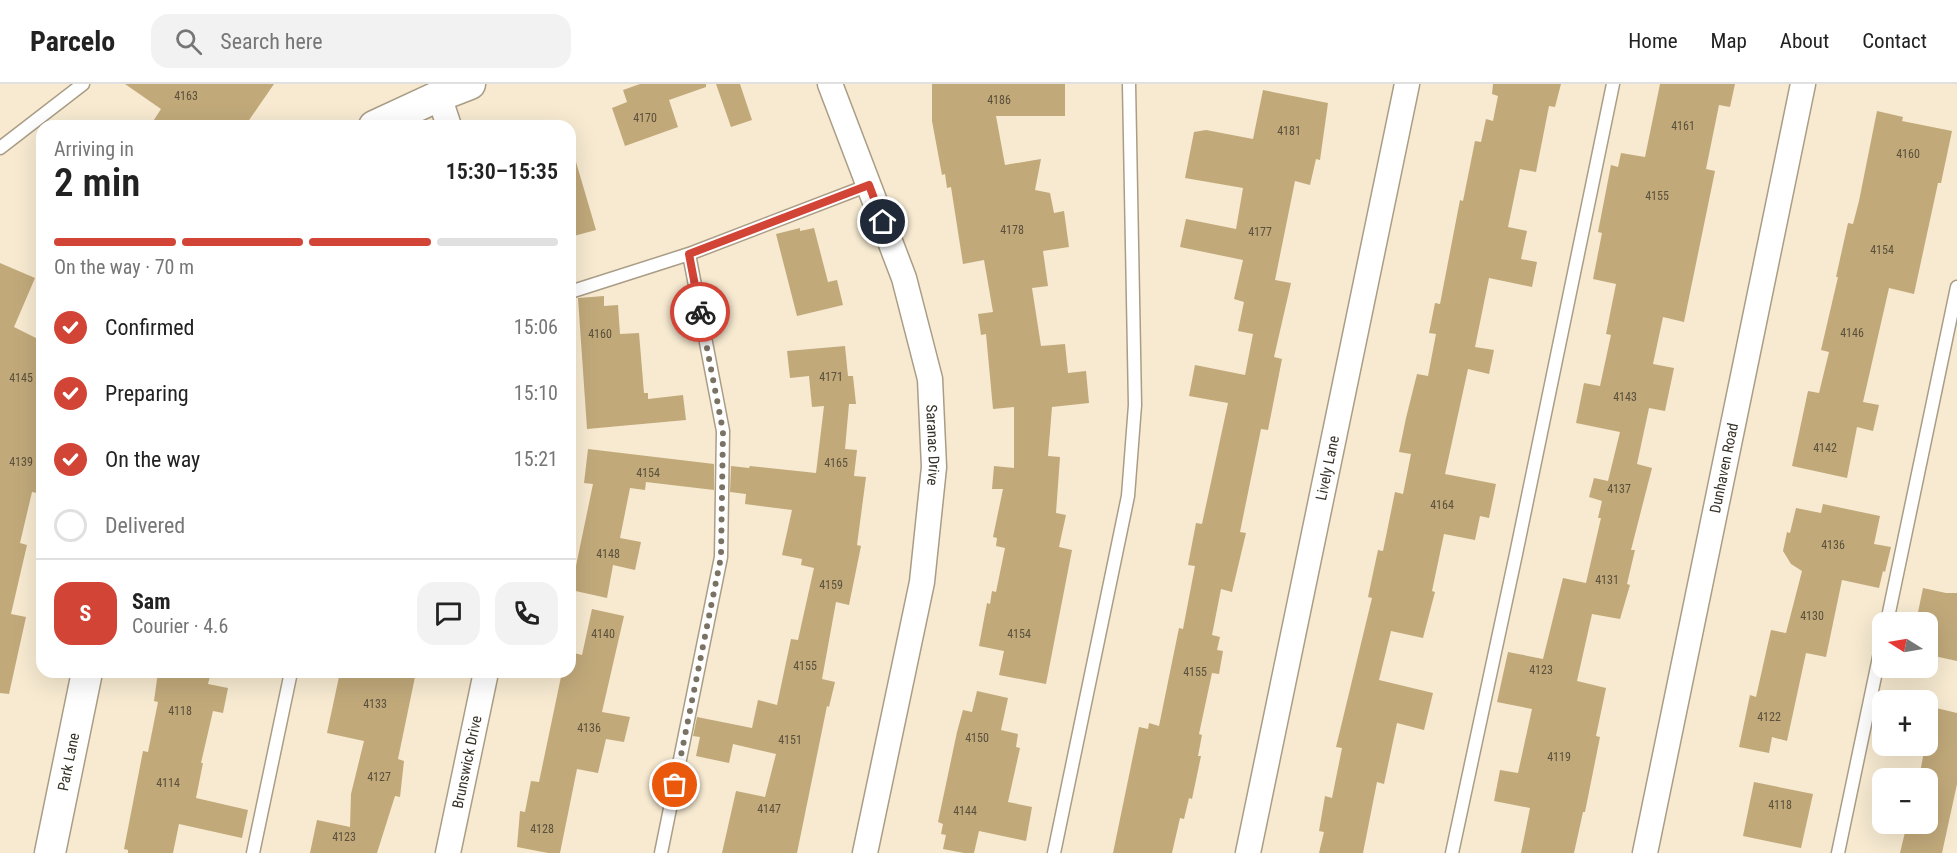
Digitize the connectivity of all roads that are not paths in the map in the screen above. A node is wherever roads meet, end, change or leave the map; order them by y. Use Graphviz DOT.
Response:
graph roads {
  1 [pos="83,84"];
  2 [pos="470,84"];
  3 [pos="830,84"];
  4 [pos="1129,84"];
  5 [pos="1407,84"];
  6 [pos="1613,84"];
  7 [pos="1803,84"];
  8 [pos="439,96"];
  9 [pos="36,120"];
  10 [pos="36,120"];
  11 [pos="387,120"];
  12 [pos="447,120"];
  13 [pos="0,148"];
  14 [pos="869,185"];
  15 [pos="689,254"];
  16 [pos="1957,287"];
  17 [pos="576,290"];
  18 [pos="1889,612"];
  19 [pos="86,678"];
  20 [pos="290,678"];
  21 [pos="485,678"];
  22 [pos="1875,678"];
  23 [pos="50,853"];
  24 [pos="253,853"];
  25 [pos="448,853"];
  26 [pos="661,853"];
  27 [pos="865,853"];
  28 [pos="1054,853"];
  29 [pos="1248,853"];
  30 [pos="1452,853"];
  31 [pos="1645,853"];
  32 [pos="1838,853"];
  1 -- 10 [label="lane"];
  2 -- 8 [label="street"];
  3 -- 14 [label="street, Saranac Drive"];
  4 -- 28 [label="lane"];
  5 -- 29 [label="street, Lively Lane"];
  6 -- 30 [label="lane"];
  7 -- 31 [label="street, Dunhaven Road"];
  8 -- 11 [label="street"];
  8 -- 12 [label="street"];
  9 -- 13 [label="lane"];
  14 -- 15 [label="lane"];
  14 -- 27 [label="street, Saranac Drive"];
  15 -- 17 [label="lane"];
  15 -- 26 [label="lane"];
  16 -- 18 [label="lane"];
  19 -- 23 [label="street, Park Lane"];
  20 -- 24 [label="lane"];
  21 -- 25 [label="street, Brunswick Drive"];
  22 -- 32 [label="lane"];
}
